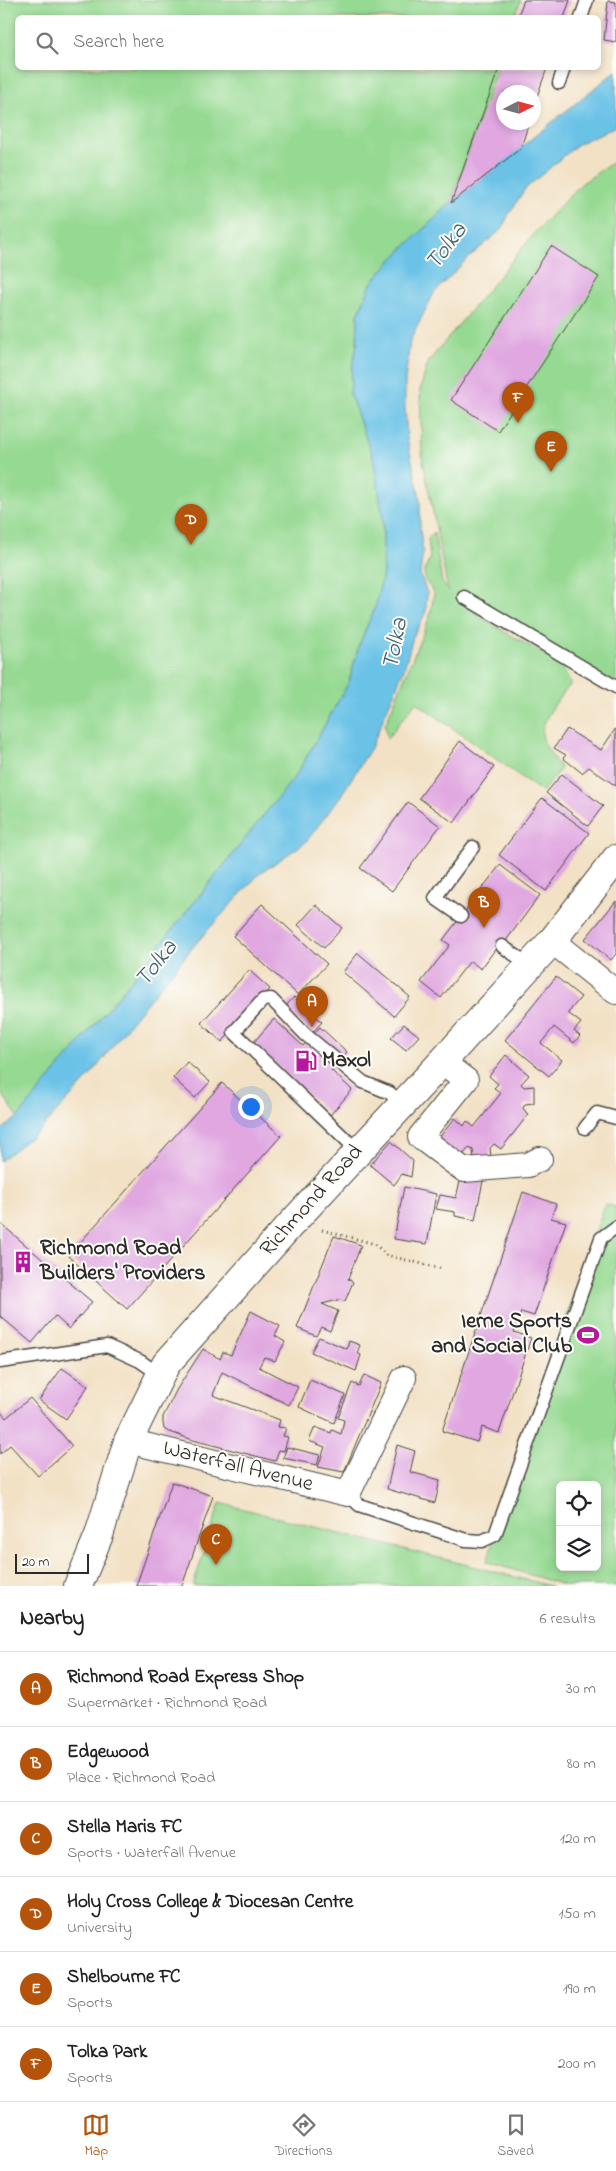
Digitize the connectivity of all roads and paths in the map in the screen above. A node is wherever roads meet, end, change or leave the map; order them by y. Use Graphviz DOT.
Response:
graph roads {
  1 [pos="587,0"];
  2 [pos="582,15"];
  3 [pos="563,70"];
  4 [pos="559,83"];
  5 [pos="464,597"];
  6 [pos="616,687"];
  7 [pos="473,847"];
  8 [pos="616,859"];
  9 [pos="461,916"];
  10 [pos="552,941"];
  11 [pos="502,946"];
  12 [pos="529,965"];
  13 [pos="616,992"];
  14 [pos="442,1062"];
  15 [pos="401,1104"];
  16 [pos="616,1118"];
  17 [pos="586,1128"];
  18 [pos="358,1151"];
  19 [pos="540,1159"];
  20 [pos="616,1227"];
  21 [pos="314,1228"];
  22 [pos="443,1268"];
  23 [pos="0,1362"];
  24 [pos="160,1374"];
  25 [pos="404,1378"];
  26 [pos="128,1441"];
  27 [pos="348,1494"];
  28 [pos="78,1586"];
  1 -- 2 [label="lane"];
  3 -- 4 [label="lane"];
  5 -- 6 [label="lane"];
  7 -- 9 [label="lane"];
  8 -- 10 [label="street, Richmond Road"];
  10 -- 12 [label="street, Richmond Road"];
  10 -- 13 [label="street"];
  11 -- 12 [label="lane"];
  12 -- 14 [label="street, Richmond Road"];
  14 -- 15 [label="street, Richmond Road"];
  14 -- 19 [label="street"];
  15 -- 18 [label="street, Richmond Road"];
  15 -- 18 [label="lane"];
  16 -- 17 [label="lane"];
  18 -- 24 [label="street, Richmond Road"];
  20 -- 27 [label="lane"];
  21 -- 22 [label="path"];
  23 -- 24 [label="lane"];
  24 -- 26 [label="street, Richmond Road"];
  25 -- 27 [label="street"];
  26 -- 27 [label="street, Waterfall Avenue"];
  26 -- 28 [label="street, Richmond Road"];
}
